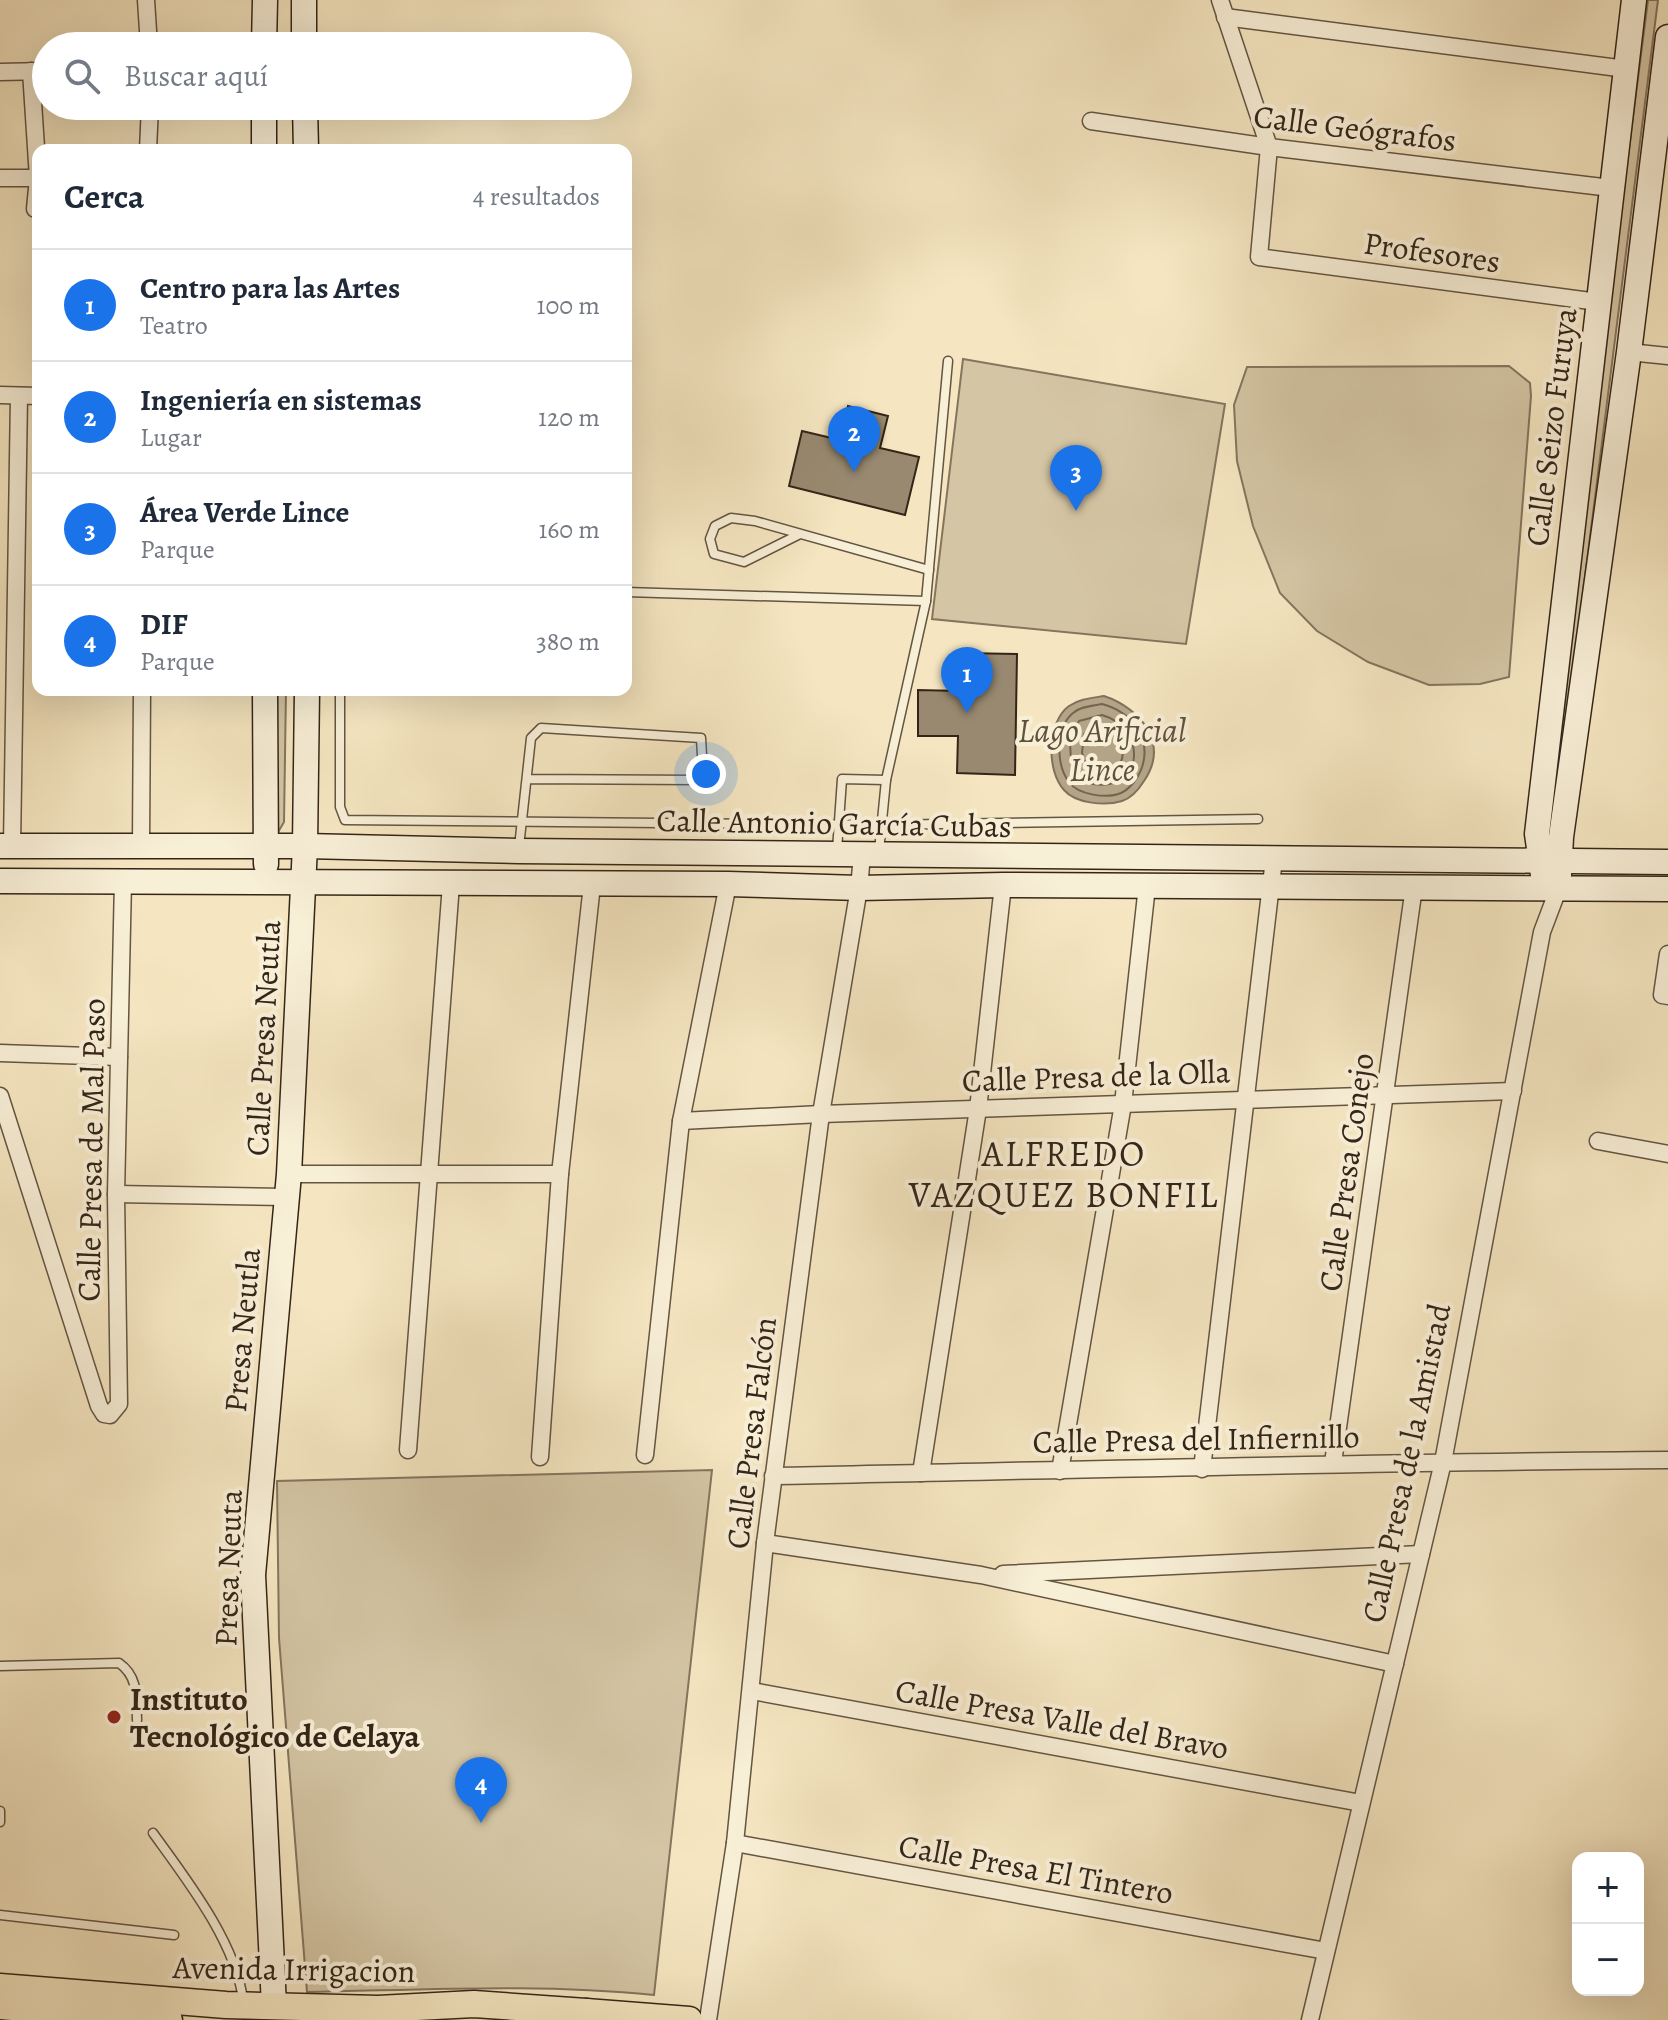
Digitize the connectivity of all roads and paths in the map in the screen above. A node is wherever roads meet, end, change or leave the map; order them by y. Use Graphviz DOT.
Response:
graph roads {
  1 [pos="146,0"];
  2 [pos="265,0"];
  3 [pos="304,0"];
  4 [pos="1220,0"];
  5 [pos="1634,0"];
  6 [pos="1225,17"];
  7 [pos="148,32"];
  8 [pos="264,32"];
  9 [pos="304,32"];
  10 [pos="1668,37"];
  11 [pos="1626,69"];
  12 [pos="32,71"];
  13 [pos="0,72"];
  14 [pos="38,120"];
  15 [pos="149,120"];
  16 [pos="264,120"];
  17 [pos="305,120"];
  18 [pos="1091,121"];
  19 [pos="38,144"];
  20 [pos="148,144"];
  21 [pos="264,144"];
  22 [pos="306,144"];
  23 [pos="1269,147"];
  24 [pos="0,178"];
  25 [pos="32,178"];
  26 [pos="1611,188"];
  27 [pos="1598,302"];
  28 [pos="1629,352"];
  29 [pos="1668,356"];
  30 [pos="948,361"];
  31 [pos="0,395"];
  32 [pos="19,396"];
  33 [pos="32,396"];
  34 [pos="800,534"];
  35 [pos="929,570"];
  36 [pos="632,592"];
  37 [pos="926,601"];
  38 [pos="142,696"];
  39 [pos="265,696"];
  40 [pos="307,696"];
  41 [pos="340,696"];
  42 [pos="527,779"];
  43 [pos="886,780"];
  44 [pos="1258,819"];
  45 [pos="522,820"];
  46 [pos="839,824"];
  47 [pos="881,825"];
  48 [pos="141,845"];
  49 [pos="6,846"];
  50 [pos="305,846"];
  51 [pos="266,847"];
  52 [pos="519,851"];
  53 [pos="837,855"];
  54 [pos="870,855"];
  55 [pos="1274,859"];
  56 [pos="1550,862"];
  57 [pos="1668,862"];
  58 [pos="0,881"];
  59 [pos="123,881"];
  60 [pos="266,881"];
  61 [pos="302,882"];
  62 [pos="451,884"];
  63 [pos="728,884"];
  64 [pos="592,885"];
  65 [pos="1003,885"];
  66 [pos="1147,886"];
  67 [pos="1271,886"];
  68 [pos="1414,887"];
  69 [pos="1552,887"];
  70 [pos="859,888"];
  71 [pos="1668,889"];
  72 [pos="1668,954"];
  73 [pos="1668,996"];
  74 [pos="0,1053"];
  75 [pos="119,1057"];
  76 [pos="1513,1091"];
  77 [pos="1385,1094"];
  78 [pos="0,1096"];
  79 [pos="1246,1099"];
  80 [pos="1123,1104"];
  81 [pos="978,1109"];
  82 [pos="821,1114"];
  83 [pos="681,1121"];
  84 [pos="1598,1141"];
  85 [pos="1668,1154"];
  86 [pos="560,1174"];
  87 [pos="430,1176"];
  88 [pos="287,1186"];
  89 [pos="116,1194"];
  90 [pos="408,1450"];
  91 [pos="645,1455"];
  92 [pos="540,1457"];
  93 [pos="1668,1460"];
  94 [pos="1443,1462"];
  95 [pos="1333,1463"];
  96 [pos="263,1468"];
  97 [pos="1202,1469"];
  98 [pos="1060,1471"];
  99 [pos="921,1473"];
  100 [pos="773,1476"];
  101 [pos="765,1543"];
  102 [pos="1421,1554"];
  103 [pos="981,1575"];
  104 [pos="1395,1664"];
  105 [pos="0,1666"];
  106 [pos="752,1691"];
  107 [pos="137,1720"];
  108 [pos="1361,1803"];
  109 [pos="0,1811"];
  110 [pos="0,1822"];
  111 [pos="153,1833"];
  112 [pos="735,1843"];
  113 [pos="0,1915"];
  114 [pos="174,1935"];
  115 [pos="1326,1951"];
  116 [pos="0,1987"];
  117 [pos="244,2005"];
  118 [pos="0,2006"];
  119 [pos="274,2006"];
  120 [pos="586,2012"];
  121 [pos="169,2020"];
  122 [pos="533,2020"];
  123 [pos="689,2020"];
  124 [pos="708,2020"];
  125 [pos="1310,2020"];
  1 -- 7 [label="street"];
  2 -- 8 [label="street"];
  3 -- 9 [label="street"];
  4 -- 6 [label="street"];
  5 -- 11 [label="street, Calle Seizo Furuya"];
  6 -- 11 [label="street"];
  6 -- 23 [label="street"];
  10 -- 28 [label="street, Calle Seizo Furuya"];
  11 -- 26 [label="street, Calle Seizo Furuya"];
  12 -- 13 [label="street"];
  14 -- 19 [label="street"];
  15 -- 20 [label="street"];
  16 -- 21 [label="street"];
  17 -- 22 [label="street"];
  18 -- 23 [label="street, Calle Geógrafos"];
  23 -- 26 [label="street, Calle Geógrafos"];
  23 -- 27 [label="street, Profesores"];
  24 -- 25 [label="street"];
  26 -- 27 [label="street, Calle Seizo Furuya"];
  27 -- 56 [label="street, Calle Seizo Furuya"];
  28 -- 29 [label="street"];
  28 -- 56 [label="street, Calle Seizo Furuya"];
  30 -- 35 [label="lane"];
  31 -- 32 [label="street"];
  32 -- 33 [label="street"];
  32 -- 49 [label="street"];
  34 -- 34 [label="lane"];
  34 -- 35 [label="lane"];
  35 -- 37 [label="lane"];
  36 -- 37 [label="lane"];
  37 -- 43 [label="lane"];
  38 -- 48 [label="street"];
  39 -- 51 [label="street"];
  40 -- 50 [label="street, Calle Presa Neutla"];
  41 -- 45 [label="lane"];
  42 -- 42 [label="lane"];
  42 -- 45 [label="lane"];
  43 -- 46 [label="lane"];
  43 -- 47 [label="lane"];
  44 -- 47 [label="lane"];
  45 -- 46 [label="lane"];
  45 -- 52 [label="lane"];
  46 -- 47 [label="lane"];
  46 -- 53 [label="lane"];
  47 -- 54 [label="lane"];
  48 -- 49 [label="street, Calle Antonio García Cubas"];
  48 -- 51 [label="street, Calle Antonio García Cubas"];
  50 -- 51 [label="street, Calle Antonio García Cubas"];
  50 -- 52 [label="street, Calle Antonio García Cubas"];
  50 -- 61 [label="street, Calle Presa Neutla"];
  51 -- 60 [label="street"];
  52 -- 53 [label="street, Calle Antonio García Cubas"];
  53 -- 54 [label="street, Calle Antonio García Cubas"];
  54 -- 55 [label="street, Calle Antonio García Cubas"];
  54 -- 70 [label="street, Calle Presa Falcón"];
  55 -- 56 [label="street, Calle Antonio García Cubas"];
  55 -- 67 [label="street"];
  56 -- 57 [label="street, Calle Antonio García Cubas"];
  56 -- 69 [label="street, Calle Presa de la Amistad"];
  58 -- 59 [label="street, Calle Antonio García Cubas"];
  59 -- 60 [label="street, Calle Antonio García Cubas"];
  59 -- 75 [label="street, Calle Presa de Mal Paso"];
  60 -- 61 [label="street, Calle Antonio García Cubas"];
  61 -- 62 [label="street, Calle Antonio García Cubas"];
  61 -- 88 [label="street, Calle Presa Neutla"];
  62 -- 64 [label="street, Calle Antonio García Cubas"];
  62 -- 87 [label="street"];
  63 -- 64 [label="street, Calle Antonio García Cubas"];
  63 -- 70 [label="street, Calle Antonio García Cubas"];
  63 -- 83 [label="street"];
  64 -- 86 [label="street"];
  65 -- 66 [label="street, Calle Antonio García Cubas"];
  65 -- 70 [label="street, Calle Antonio García Cubas"];
  65 -- 81 [label="street"];
  66 -- 67 [label="street, Calle Antonio García Cubas"];
  66 -- 80 [label="street"];
  67 -- 68 [label="street, Calle Antonio García Cubas"];
  67 -- 79 [label="street"];
  68 -- 69 [label="street, Calle Antonio García Cubas"];
  68 -- 77 [label="street, Calle Presa Conejo"];
  69 -- 71 [label="street, Calle Antonio García Cubas"];
  69 -- 76 [label="street, Calle Presa de la Amistad"];
  70 -- 82 [label="street, Calle Presa Falcón"];
  72 -- 73 [label="street"];
  74 -- 75 [label="street"];
  75 -- 89 [label="street, Calle Presa de Mal Paso"];
  76 -- 77 [label="street, Calle Presa de la Olla"];
  76 -- 94 [label="street, Calle Presa de la Amistad"];
  77 -- 79 [label="street, Calle Presa de la Olla"];
  77 -- 95 [label="street, Calle Presa Conejo"];
  78 -- 89 [label="street, Calle Presa de Mal Paso"];
  79 -- 80 [label="street, Calle Presa de la Olla"];
  79 -- 97 [label="street"];
  80 -- 81 [label="street, Calle Presa de la Olla"];
  80 -- 98 [label="street"];
  81 -- 82 [label="street, Calle Presa de la Olla"];
  81 -- 99 [label="street"];
  82 -- 83 [label="street, Calle Presa de la Olla"];
  82 -- 100 [label="street, Calle Presa Falcón"];
  83 -- 91 [label="street"];
  84 -- 85 [label="street"];
  86 -- 87 [label="street"];
  86 -- 92 [label="street"];
  87 -- 88 [label="street"];
  87 -- 90 [label="street"];
  88 -- 89 [label="street"];
  88 -- 96 [label="street, Presa Neutla"];
  93 -- 94 [label="street, Calle Presa del Infiernillo"];
  94 -- 95 [label="street, Calle Presa del Infiernillo"];
  94 -- 102 [label="street, Calle Presa de la Amistad"];
  95 -- 97 [label="street, Calle Presa del Infiernillo"];
  96 -- 119 [label="street, Presa Neuta"];
  97 -- 98 [label="street, Calle Presa del Infiernillo"];
  98 -- 99 [label="street, Calle Presa del Infiernillo"];
  99 -- 100 [label="street, Calle Presa del Infiernillo"];
  100 -- 101 [label="street, Calle Presa Falcón"];
  101 -- 103 [label="street"];
  101 -- 106 [label="street, Calle Presa Falcón"];
  102 -- 103 [label="street"];
  102 -- 104 [label="street, Calle Presa de la Amistad"];
  103 -- 104 [label="street"];
  104 -- 108 [label="street, Calle Presa de la Amistad"];
  105 -- 107 [label="lane"];
  106 -- 108 [label="street, Calle Presa Valle del Bravo"];
  106 -- 112 [label="street, Calle Presa Falcón"];
  108 -- 115 [label="street, Calle Presa de la Amistad"];
  109 -- 110 [label="lane"];
  111 -- 117 [label="lane"];
  112 -- 115 [label="street, Calle Presa El Tintero"];
  112 -- 124 [label="street, Calle Presa Falcón"];
  113 -- 114 [label="lane"];
  115 -- 125 [label="street, Calle Presa de la Amistad"];
  116 -- 117 [label="main road, Avenida Irrigacion"];
  117 -- 119 [label="main road, Avenida Irrigacion"];
  118 -- 121 [label="main road"];
  119 -- 120 [label="main road, Avenida Irrigacion"];
  120 -- 122 [label="main road"];
  120 -- 123 [label="main road"];
}
